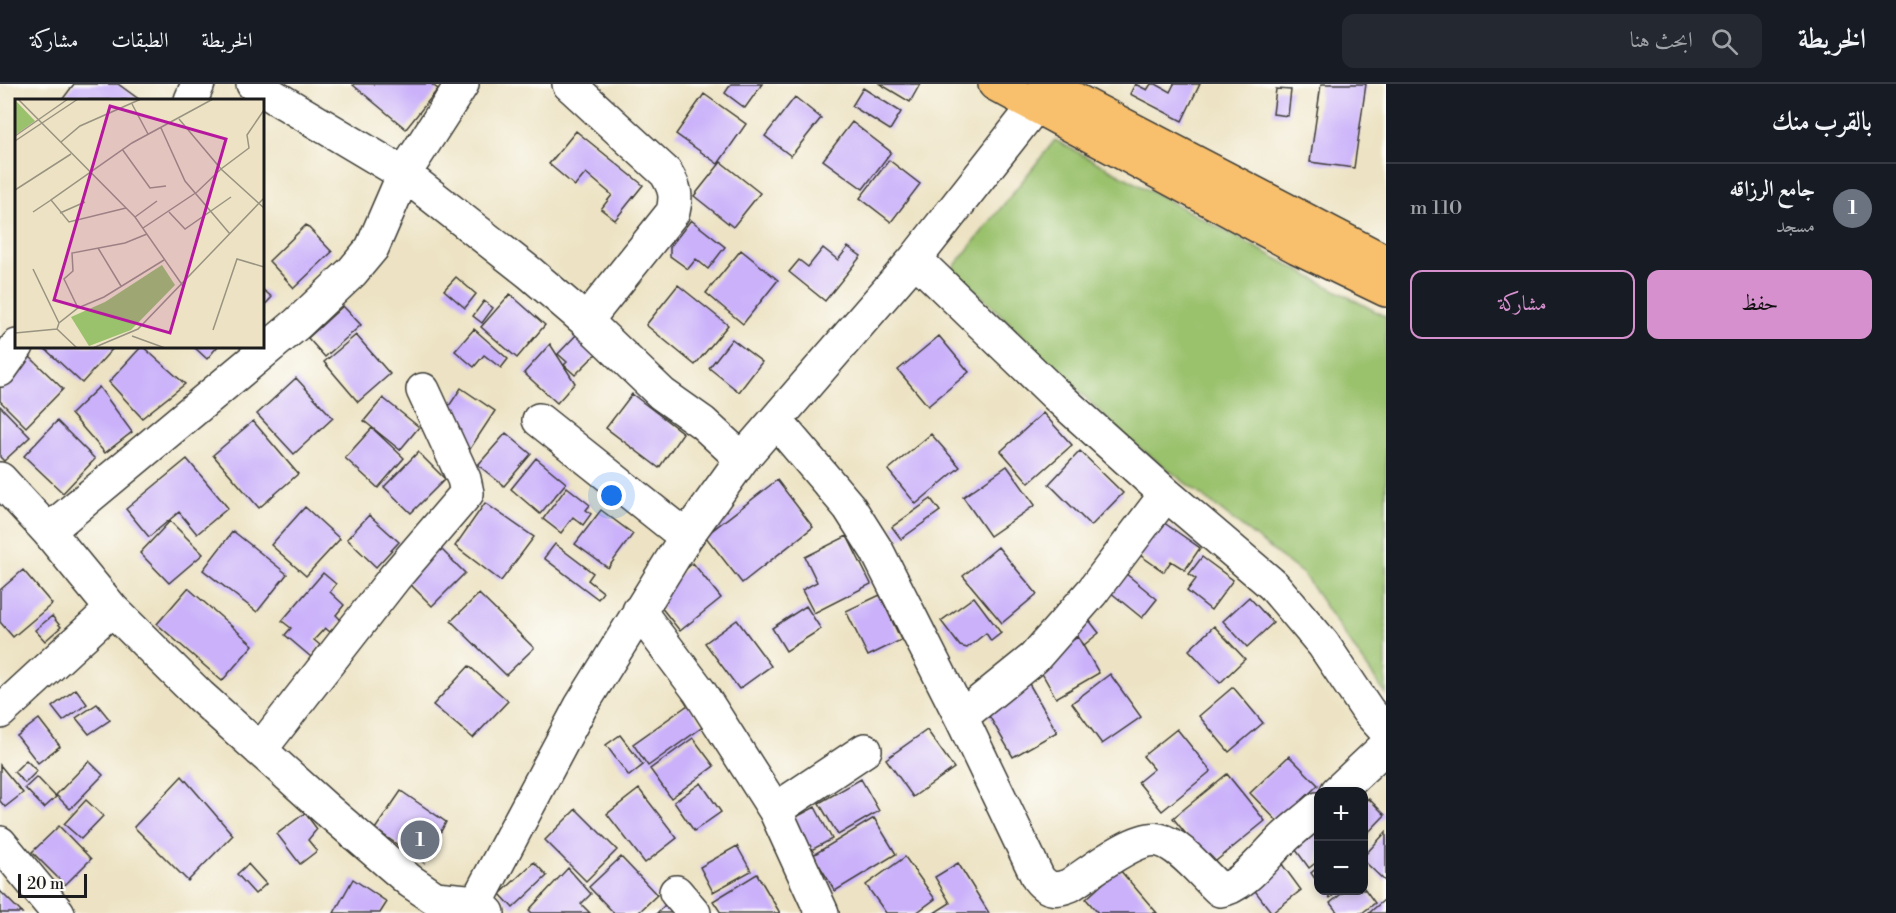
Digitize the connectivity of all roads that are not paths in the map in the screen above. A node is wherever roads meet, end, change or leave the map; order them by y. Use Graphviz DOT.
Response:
graph roads {
  1 [pos="198,84"];
  2 [pos="253,84"];
  3 [pos="462,84"];
  4 [pos="569,84"];
  5 [pos="994,84"];
  6 [pos="1043,92"];
  7 [pos="191,99"];
  8 [pos="404,174"];
  9 [pos="915,259"];
  10 [pos="1386,262"];
  11 [pos="1386,290"];
  12 [pos="586,321"];
  13 [pos="16,348"];
  14 [pos="0,370"];
  15 [pos="423,390"];
  16 [pos="539,420"];
  17 [pos="776,421"];
  18 [pos="742,459"];
  19 [pos="0,479"];
  20 [pos="1166,494"];
  21 [pos="48,531"];
  22 [pos="686,537"];
  23 [pos="112,609"];
  24 [pos="639,611"];
  25 [pos="0,712"];
  26 [pos="961,717"];
  27 [pos="1386,731"];
  28 [pos="1386,746"];
  29 [pos="260,750"];
  30 [pos="865,750"];
  31 [pos="1342,787"];
  32 [pos="775,810"];
  33 [pos="1314,812"];
  34 [pos="0,843"];
  35 [pos="479,909"];
  36 [pos="58,913"];
  37 [pos="822,913"];
  1 -- 7 [label="street"];
  2 -- 8 [label="street"];
  3 -- 8 [label="street"];
  4 -- 12 [label="street"];
  5 -- 6 [label="main road"];
  6 -- 9 [label="street"];
  6 -- 10 [label="main road"];
  6 -- 11 [label="main road"];
  8 -- 12 [label="street"];
  8 -- 21 [label="street"];
  9 -- 17 [label="street"];
  9 -- 20 [label="street"];
  12 -- 18 [label="street"];
  13 -- 14 [label="street"];
  15 -- 29 [label="street"];
  16 -- 22 [label="street"];
  17 -- 18 [label="street"];
  17 -- 26 [label="street"];
  18 -- 22 [label="street"];
  19 -- 21 [label="street"];
  20 -- 26 [label="street"];
  20 -- 27 [label="street"];
  21 -- 23 [label="street"];
  22 -- 24 [label="street"];
  23 -- 25 [label="street"];
  23 -- 29 [label="street"];
  24 -- 32 [label="street"];
  24 -- 35 [label="street"];
  26 -- 33 [label="street"];
  28 -- 31 [label="street"];
  29 -- 35 [label="street"];
  30 -- 32 [label="street"];
  32 -- 37 [label="street"];
  34 -- 36 [label="street"];
}
